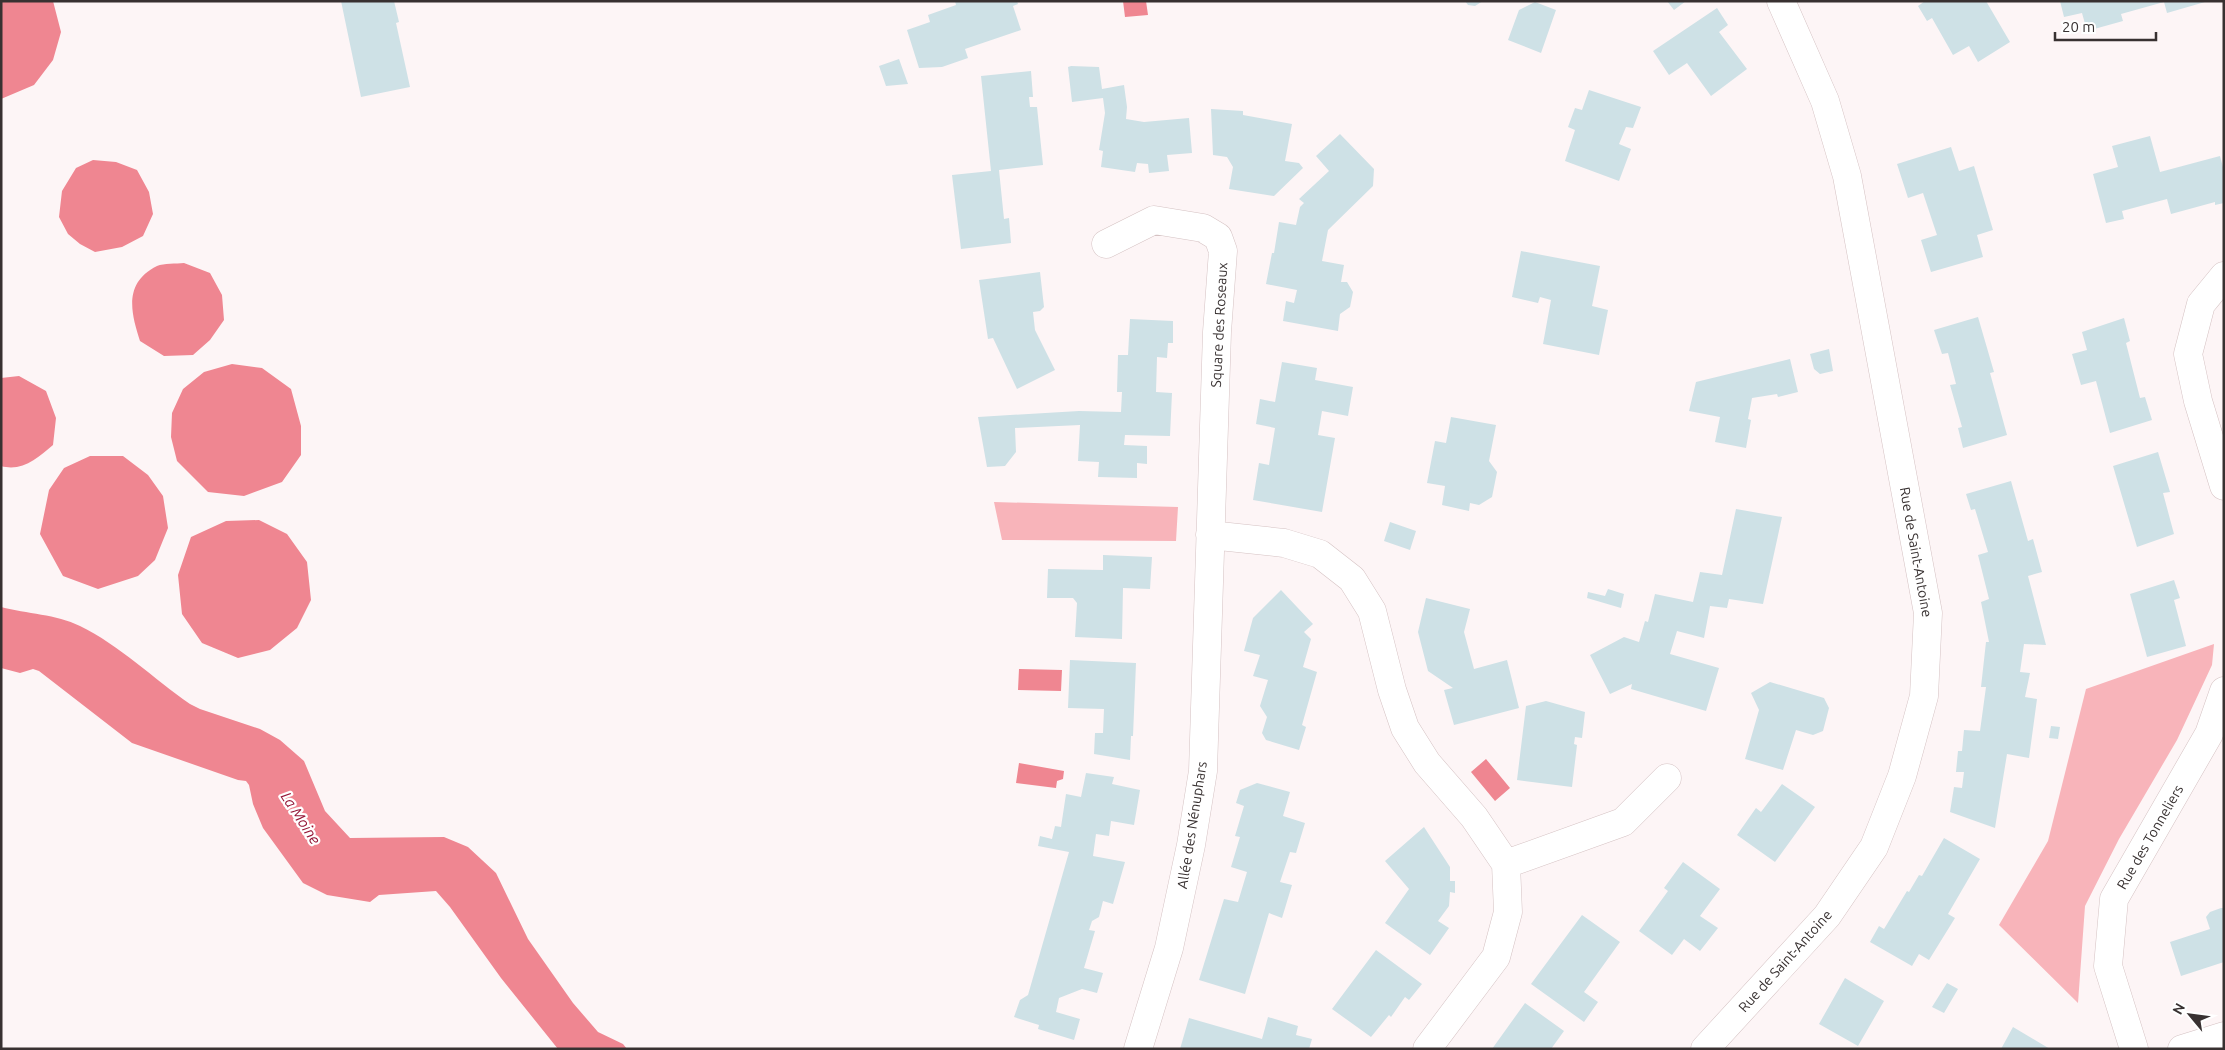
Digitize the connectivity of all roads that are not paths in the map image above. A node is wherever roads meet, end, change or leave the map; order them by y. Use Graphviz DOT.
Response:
graph roads {
  1 [pos="1781,1"];
  2 [pos="1106,244"];
  3 [pos="2224,276"];
  4 [pos="2224,486"];
  5 [pos="1210,535"];
  6 [pos="2224,691"];
  7 [pos="1667,778"];
  8 [pos="1506,864"];
  9 [pos="2224,1036"];
  10 [pos="1138,1049"];
  11 [pos="1428,1049"];
  12 [pos="1705,1049"];
  13 [pos="2134,1049"];
  14 [pos="2182,1049"];
  1 -- 12 [label="street, Rue de Saint-Antoine"];
  2 -- 5 [label="street, Square des Roseaux"];
  3 -- 4 [label="street"];
  5 -- 8 [label="street"];
  5 -- 10 [label="street, Allée des Nénuphars"];
  6 -- 13 [label="street, Rue des Tonneliers"];
  7 -- 8 [label="street"];
  8 -- 11 [label="street"];
  9 -- 14 [label="street"];
}
